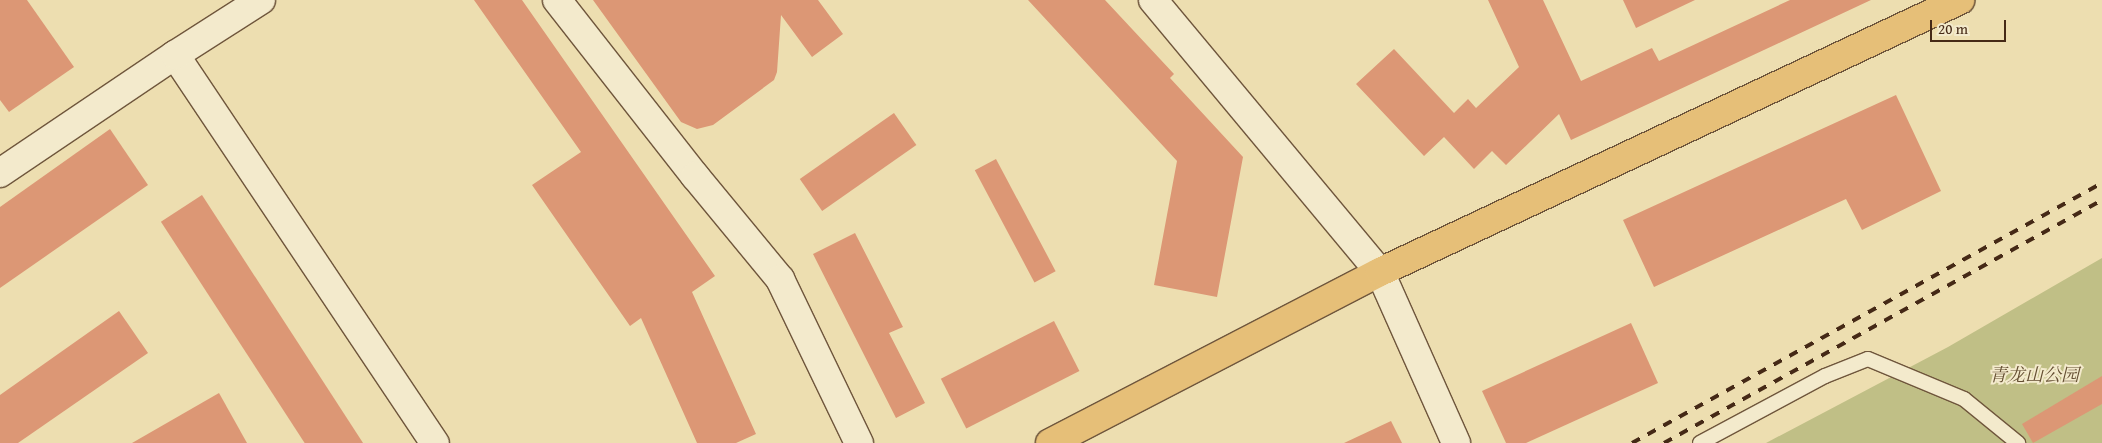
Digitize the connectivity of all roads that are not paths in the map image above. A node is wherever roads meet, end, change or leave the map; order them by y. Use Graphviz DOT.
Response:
graph roads {
  1 [pos="261,0"];
  2 [pos="558,0"];
  3 [pos="1153,0"];
  4 [pos="1960,0"];
  5 [pos="175,55"];
  6 [pos="0,173"];
  7 [pos="1380,272"];
  8 [pos="435,443"];
  9 [pos="859,443"];
  10 [pos="1050,443"];
  11 [pos="1456,443"];
  12 [pos="1700,443"];
  13 [pos="2018,443"];
  1 -- 5 [label="street"];
  2 -- 9 [label="street"];
  3 -- 7 [label="street"];
  4 -- 7 [label="main road"];
  5 -- 6 [label="street"];
  5 -- 8 [label="street"];
  7 -- 10 [label="main road"];
  7 -- 11 [label="street"];
  12 -- 13 [label="lane"];
}
